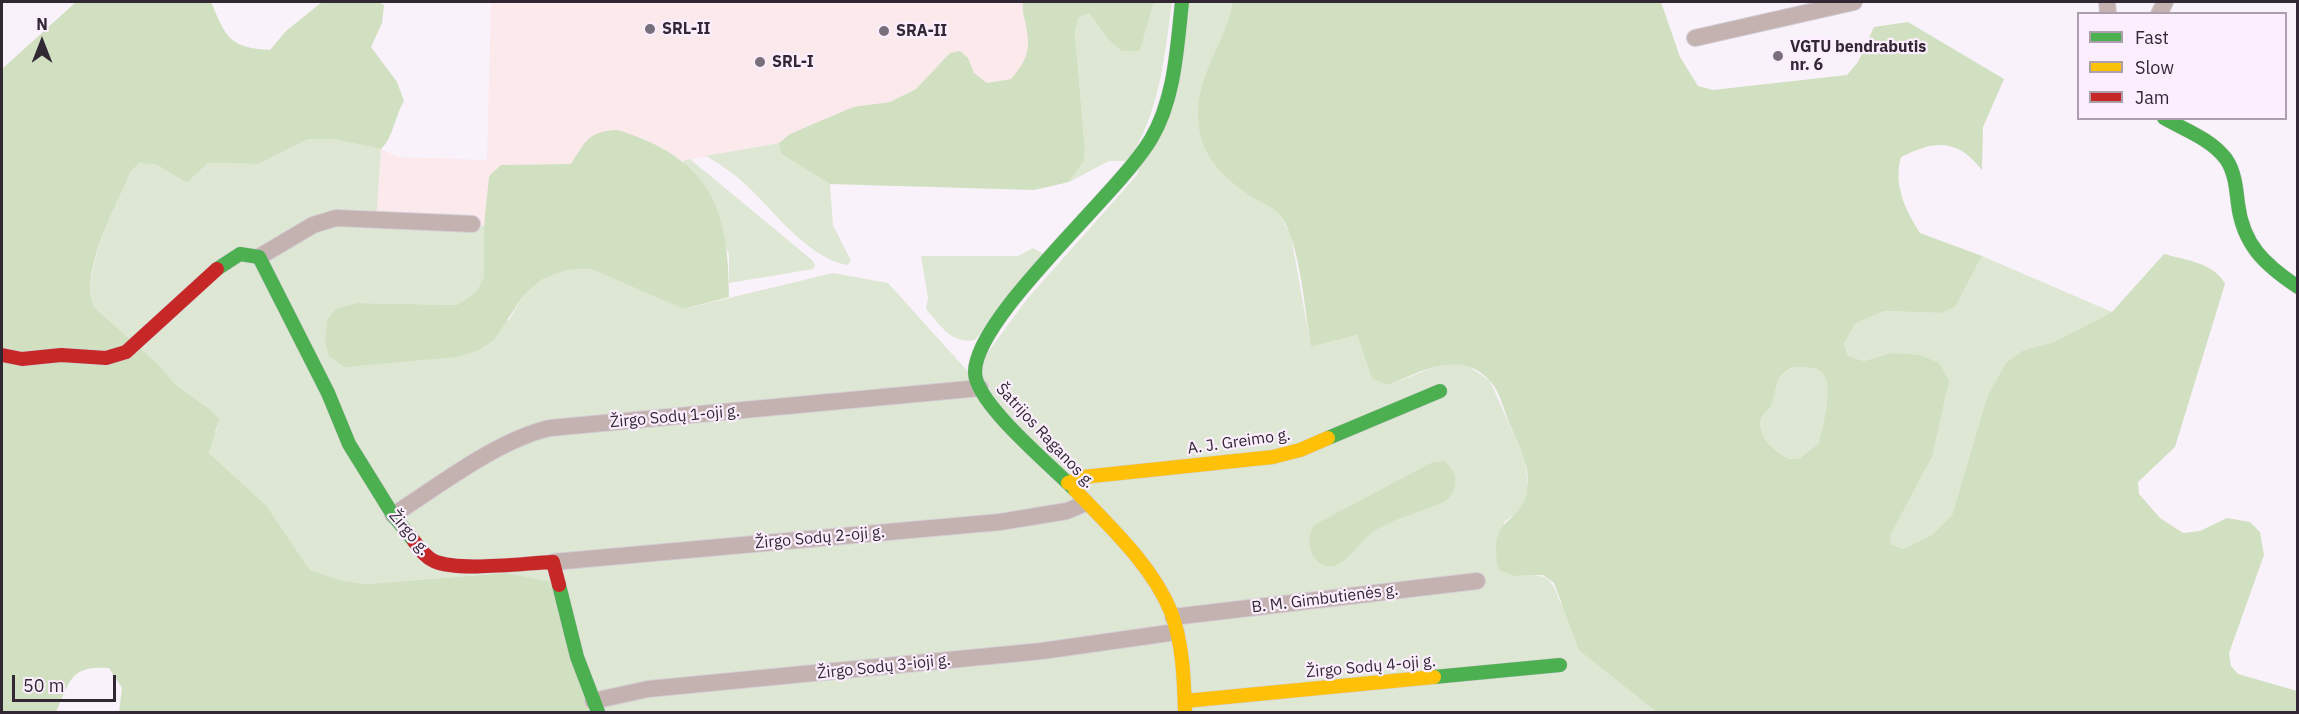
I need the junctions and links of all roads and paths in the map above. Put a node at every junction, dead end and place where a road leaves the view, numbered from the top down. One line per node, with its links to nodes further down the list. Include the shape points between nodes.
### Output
1 (1182, 2): 9 (street, Šatrijos Raganos g., via 1171,73 1153,137 1135,167 1015,298 977,357 975,377)
2 (1854, 2): 3 (street)
3 (1695, 38)
4 (2167, 120): 7 (street, via 2226,159 2235,183 2240,223 2254,254)
5 (472, 224): 6 (street, via 336,218 313,225)
6 (259, 257): 8 (street, via 240,254 211,273 126,351 106,358 61,355 22,359); 13 (street, Žirgo g., via 328,393 349,444)
7 (2298, 287)
8 (2, 355)
9 (980, 388): 11 (street, Šatrijos Raganos g., via 992,407); 13 (street, Žirgo Sodų 1-oji g., via 540,431 508,443)
10 (1440, 391): 11 (street, A. J. Greimo g., via 1282,455 1083,477)
11 (1068, 483): 12 (street, Šatrijos Raganos g.)
12 (1086, 503): 14 (street, Žirgo Sodų 2-oji g., via 1067,512 1000,522); 16 (street, Šatrijos Raganos g., via 1146,570)
13 (393, 515): 14 (street, Žirgo g., via 425,555 436,562 487,566)
14 (553, 562): 18 (street, via 577,657)
15 (1477, 581): 16 (street, B. M. Gimbutienės g.)
16 (1175, 624): 18 (street, Žirgo Sodų 3-ioji g., via 1042,651 648,689); 19 (street, Šatrijos Raganos g.)
17 (1560, 665): 19 (street, Žirgo Sodų 4-oji g.)
18 (595, 707)
19 (1185, 707)

